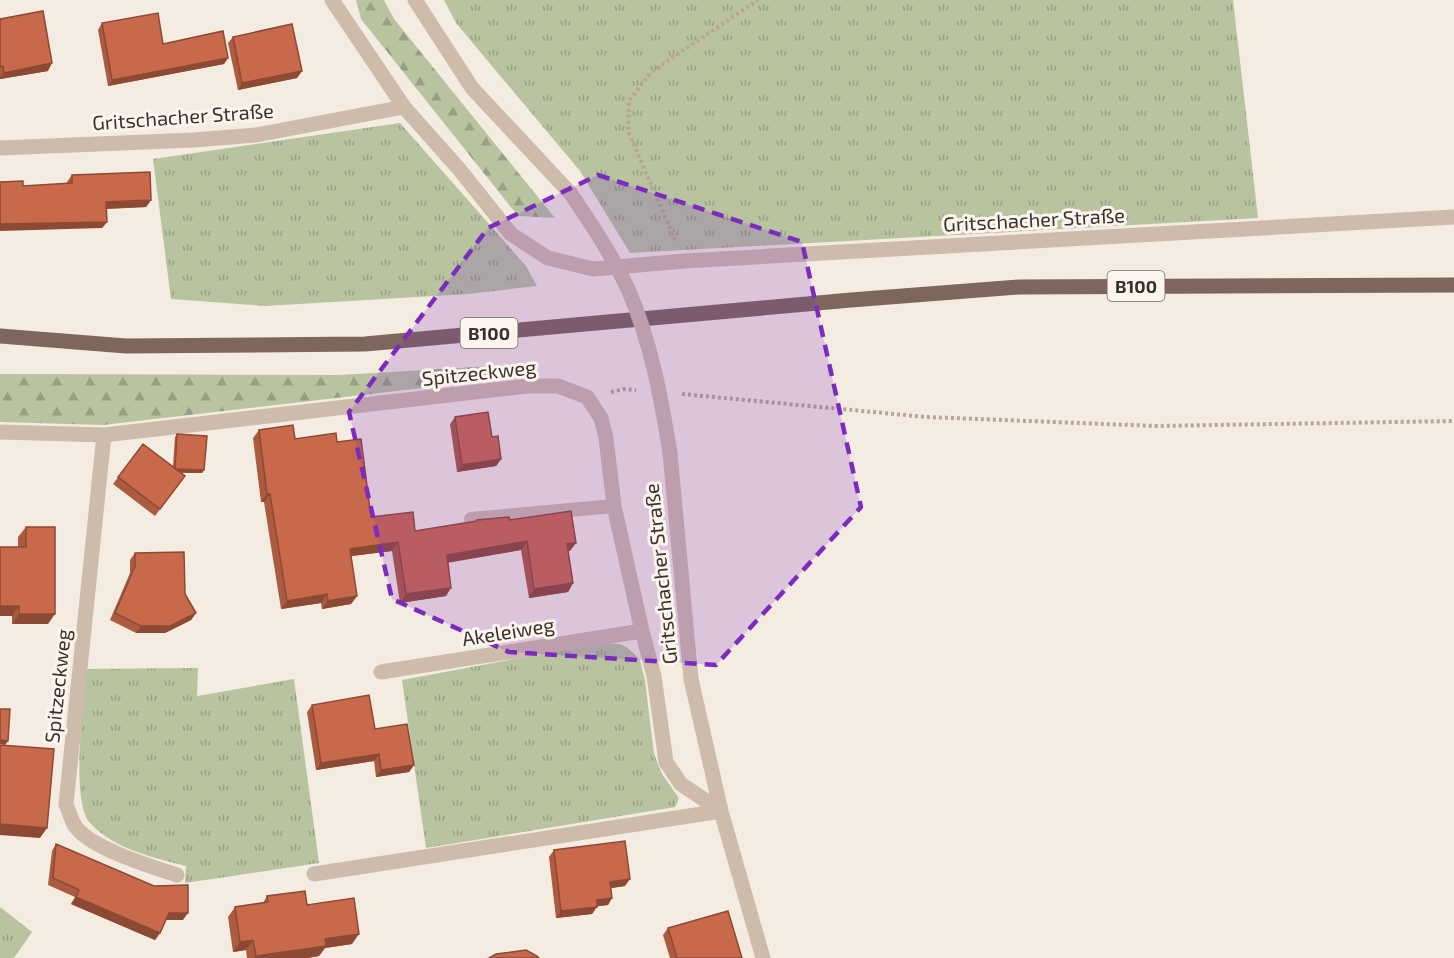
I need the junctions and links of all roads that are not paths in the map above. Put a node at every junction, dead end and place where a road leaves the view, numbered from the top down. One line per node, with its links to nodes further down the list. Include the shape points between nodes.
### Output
1 (332, 0): 3 (street, Gritschacher Straße)
2 (415, 0): 14 (street, Gritschacher Straße, bridge, via 472,88 572,194 628,289 660,388 670,453 691,679)
3 (404, 107): 4 (street, Gritschacher Straße, via 256,135); 5 (street, Gritschacher Straße, via 511,234 548,258 593,269)
4 (0, 148)
5 (1454, 217)
6 (1454, 285): 7 (main road, B100, via 1018,287 365,344 126,346)
7 (0, 336)
8 (0, 432): 9 (street, Spitzeckweg)
9 (104, 435): 10 (street, Spitzeckweg, via 528,386 558,386 587,397 601,418); 16 (street, Spitzeckweg, via 66,804 75,827 97,843)
10 (614, 506): 11 (lane); 12 (street)
11 (471, 519)
12 (642, 631): 13 (street, Akeleiweg); 14 (street, via 654,676 666,762 681,784)
13 (381, 672)
14 (721, 811): 15 (street); 17 (street, Gritschacher Straße)
15 (314, 874)
16 (177, 875)
17 (763, 958)

